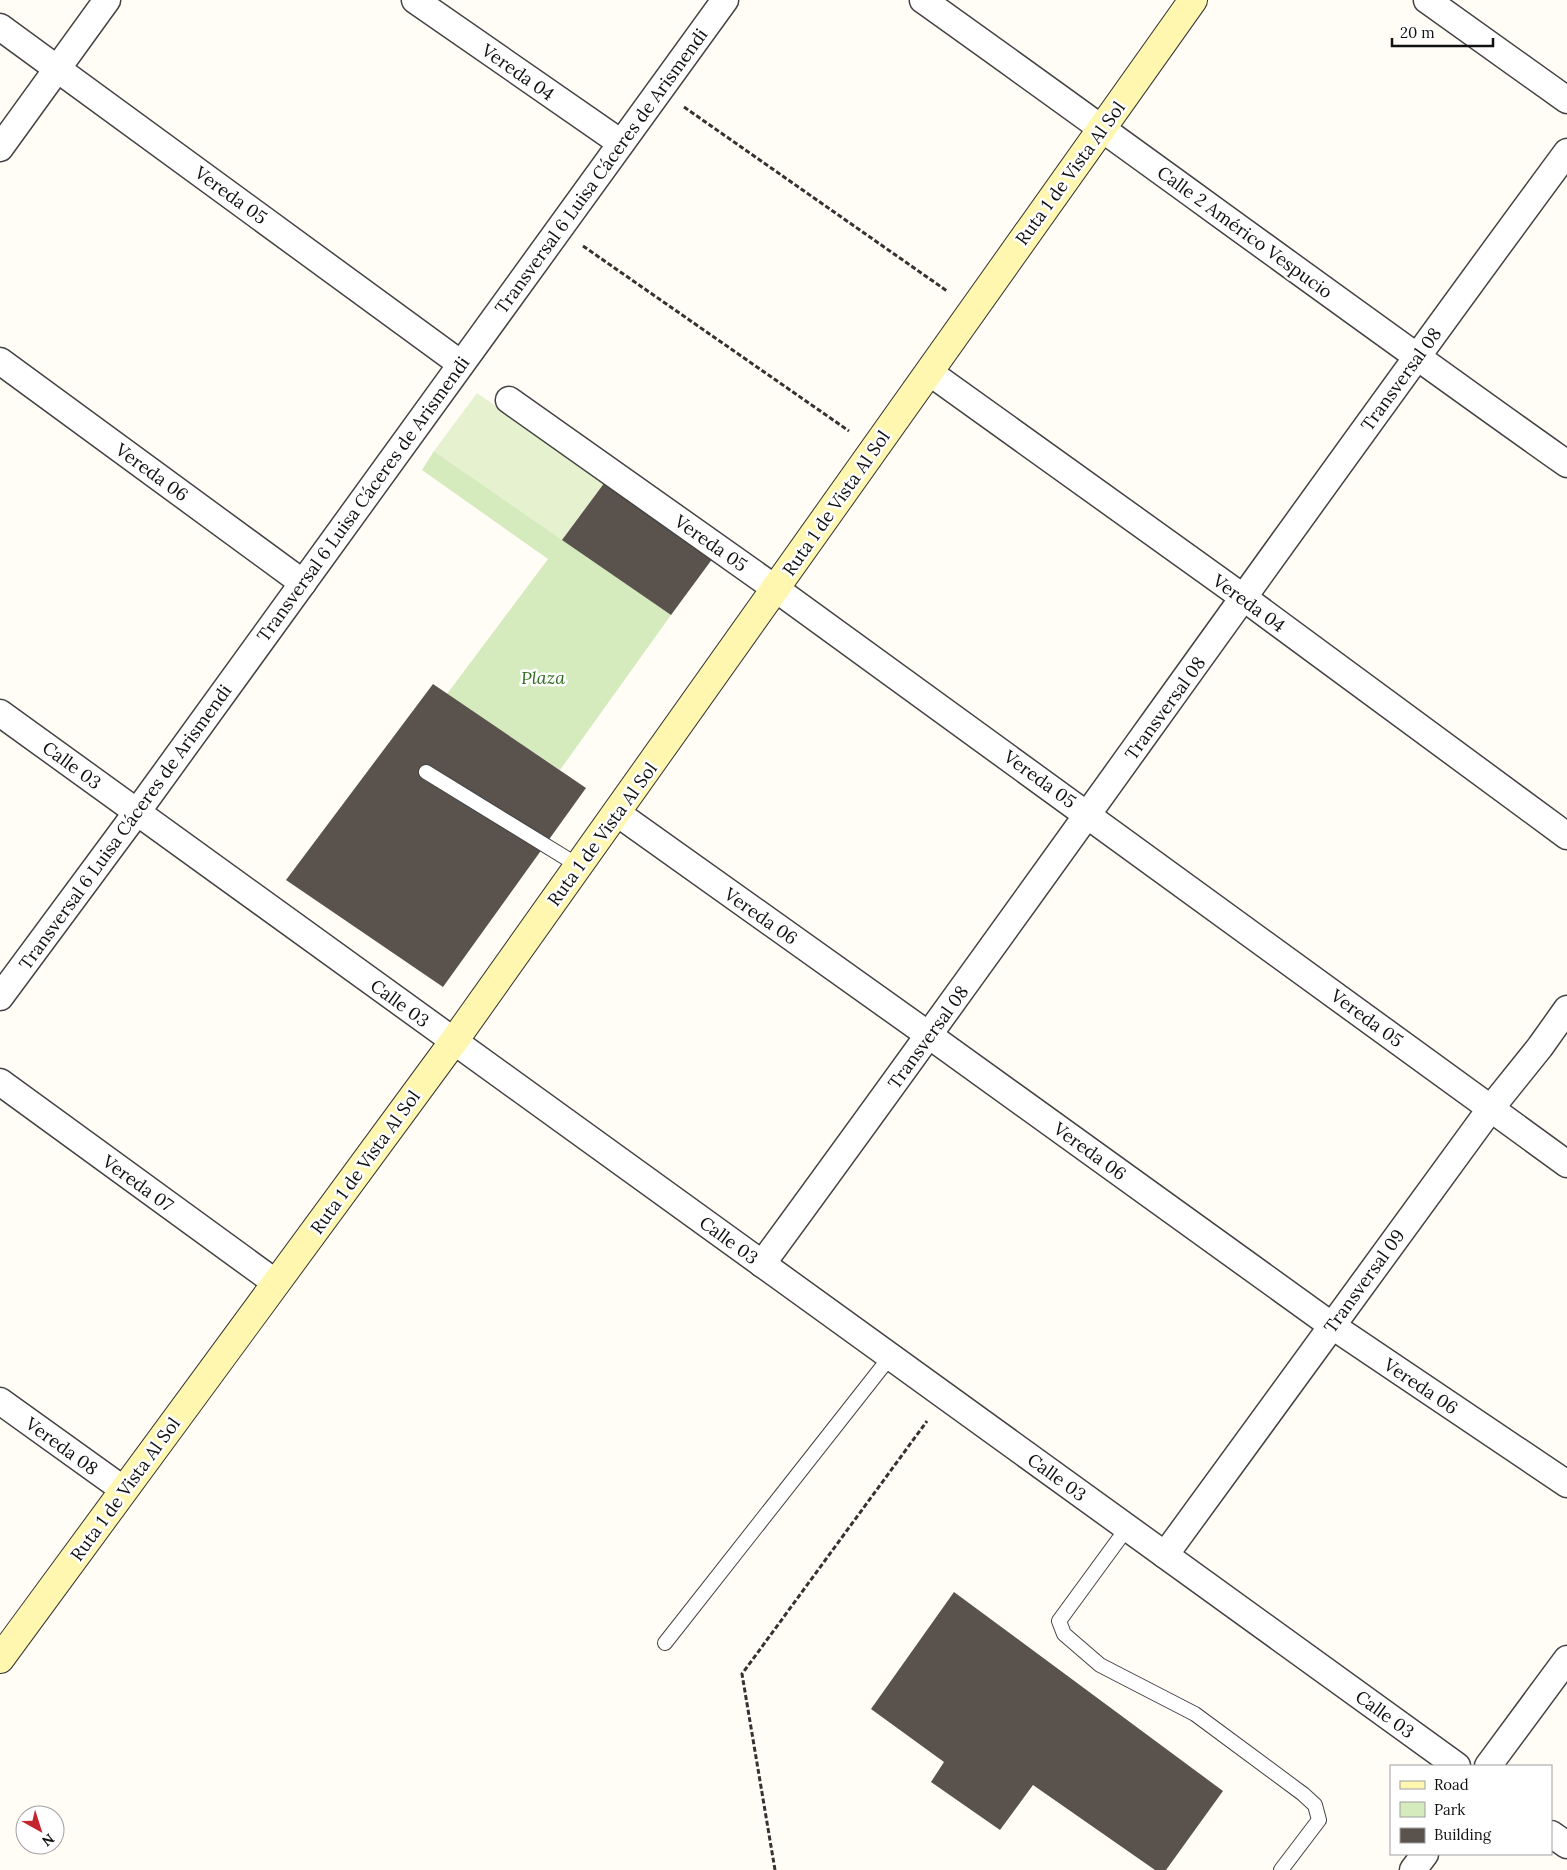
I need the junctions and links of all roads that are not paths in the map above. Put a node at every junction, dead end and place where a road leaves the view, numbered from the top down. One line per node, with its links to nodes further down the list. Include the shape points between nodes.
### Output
1 (107, 0): 8 (street)
2 (415, 0): 11 (street, Vereda 04)
3 (725, 0): 11 (street, Transversal 6 Luisa Cáceres de Arismendi)
4 (923, 0): 10 (street, Calle 2 Américo Vespucio)
5 (1193, 0): 10 (street, Ruta 1 de Vista Al Sol)
6 (1427, 0): 9 (street)
7 (0, 27): 8 (street, Vereda 05)
8 (57, 68): 12 (street); 16 (street, Vereda 05)
9 (1567, 100)
10 (1102, 128): 14 (street, Calle 2 Américo Vespucio); 17 (street, Ruta 1 de Vista Al Sol)
11 (620, 143): 16 (street, Transversal 6 Luisa Cáceres de Arismendi)
12 (0, 148)
13 (1567, 152): 14 (street, Transversal 08)
14 (1416, 357): 19 (street, Calle 2 Américo Vespucio); 22 (street, Transversal 08)
15 (0, 361): 20 (street, Vereda 06)
16 (461, 364): 20 (street, Transversal 6 Luisa Cáceres de Arismendi)
17 (929, 372): 21 (street, Ruta 1 de Vista Al Sol); 22 (street, Vereda 04)
18 (509, 400): 21 (street, Vereda 05)
19 (1567, 464)
20 (303, 583): 25 (street, Transversal 6 Luisa Cáceres de Arismendi)
21 (776, 589): 26 (street, Ruta 1 de Vista Al Sol); 27 (street, Vereda 05)
22 (1244, 598): 27 (street, Transversal 08); 28 (street, Vereda 04)
23 (0, 713): 25 (street, Calle 03)
24 (426, 772): 29 (lane)
25 (137, 812): 30 (street, Transversal 6 Luisa Cáceres de Arismendi); 33 (street, Calle 03)
26 (617, 813): 29 (street, Ruta 1 de Vista Al Sol); 32 (street, Vereda 06)
27 (1089, 814): 32 (street, Transversal 08); 35 (street, Vereda 05)
28 (1567, 836)
29 (579, 866): 33 (street, Ruta 1 de Vista Al Sol)
30 (0, 997)
31 (1567, 1009): 35 (street, Transversal 09)
32 (930, 1036): 37 (street, Transversal 08); 39 (street, Vereda 06)
33 (454, 1041): 37 (street, Calle 03); 38 (street, Ruta 1 de Vista Al Sol)
34 (0, 1082): 38 (street, Vereda 07)
35 (1491, 1108): 36 (street, Vereda 05); 39 (street, Transversal 09)
36 (1567, 1164)
37 (762, 1264): 40 (street, Calle 03)
38 (276, 1283): 43 (street, Ruta 1 de Vista Al Sol)
39 (1331, 1325): 42 (street, Vereda 06); 45 (street, Transversal 09)
40 (890, 1357): 44 (street, Calle 03); 46 (lane)
41 (0, 1401): 43 (street, Vereda 08)
42 (1567, 1484)
43 (124, 1490): 48 (street, Ruta 1 de Vista Al Sol)
44 (1127, 1528): 45 (street, Calle 03); 54 (lane, via 1059,1621 1064,1634 1100,1665 1195,1714 1315,1806 1318,1820)
45 (1165, 1555): 49 (street, Calle 03)
46 (665, 1643)
47 (1567, 1659): 50 (street)
48 (0, 1660)
49 (1457, 1765)
50 (1489, 1765)
51 (1552, 1835): 52 (street)
52 (1567, 1845)
53 (1424, 1855): 55 (street)
54 (1281, 1870)
55 (1414, 1870)

